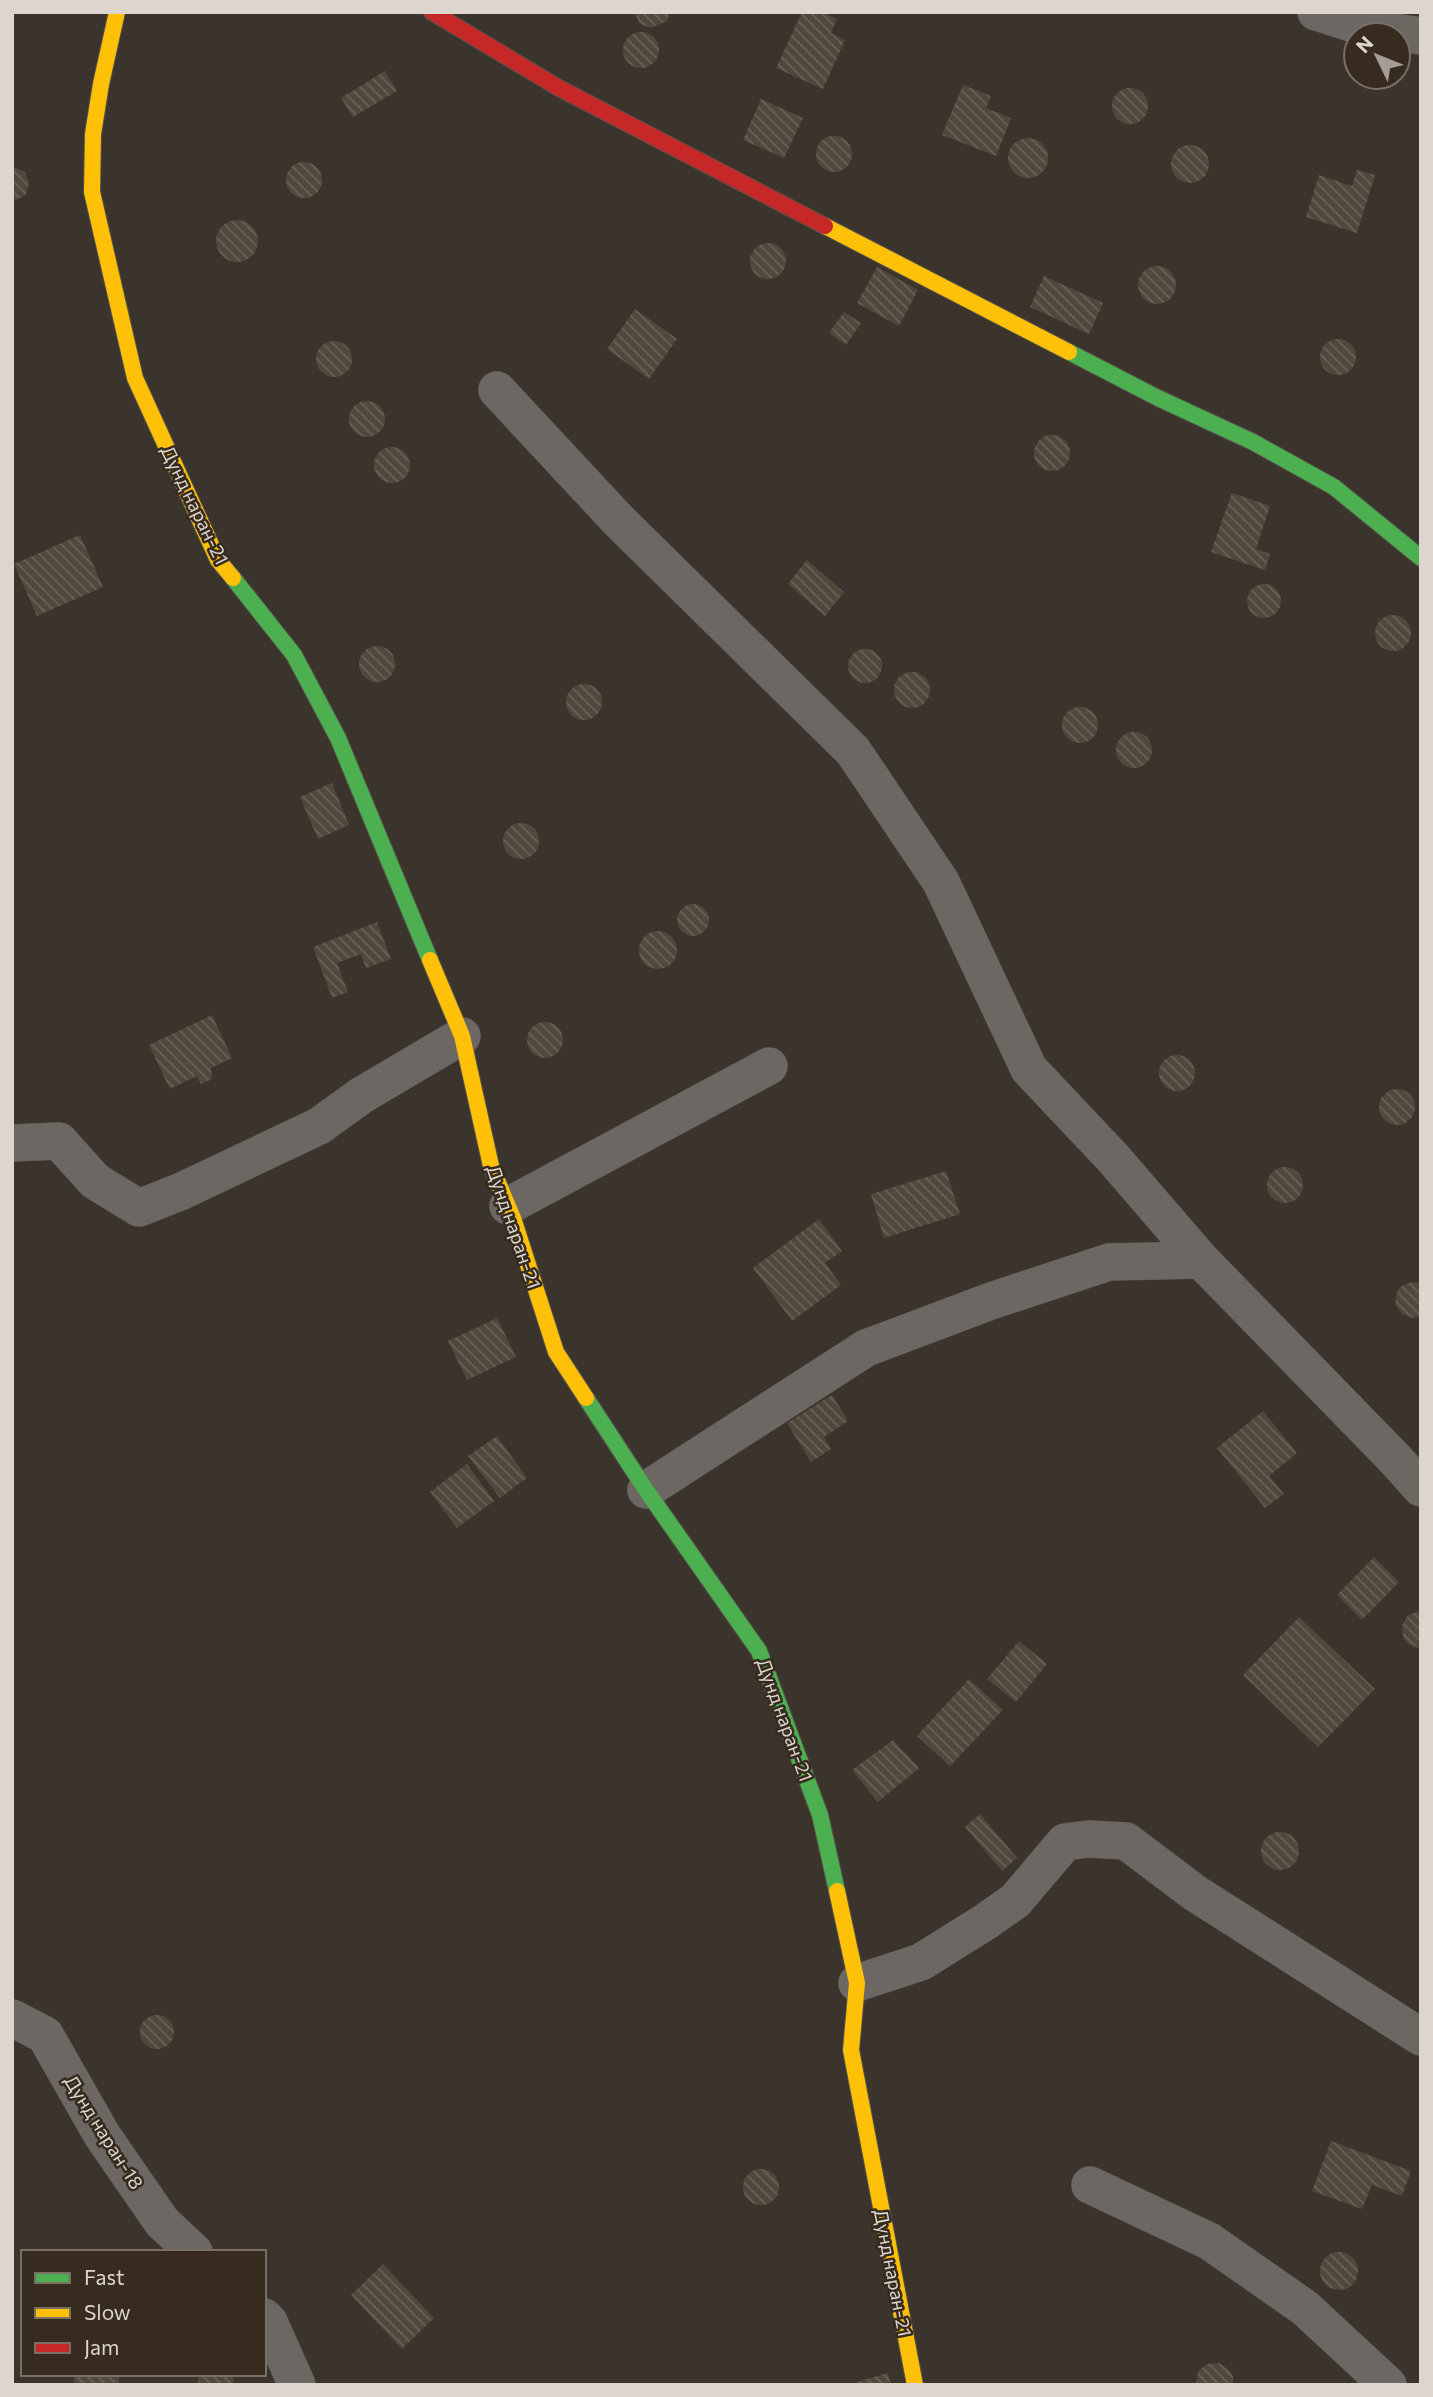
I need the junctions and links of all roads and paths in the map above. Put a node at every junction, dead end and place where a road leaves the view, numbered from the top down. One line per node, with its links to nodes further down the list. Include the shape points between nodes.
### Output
1 (117, 12): 7 (street, Дунд наран-21, via 93,134 92,192 135,378 218,560 293,655 338,738)
2 (432, 12): 6 (street, via 559,88 1334,486)
3 (1316, 12): 4 (street, via 1363,27)
4 (1421, 36)
5 (497, 390): 11 (street, via 619,521 853,751 941,882 1029,1069)
6 (1421, 558)
7 (462, 1036): 9 (street, via 319,1126 139,1208 95,1181 60,1141); 10 (street, Дунд наран-21, via 492,1166)
8 (769, 1066): 10 (street)
9 (12, 1143)
10 (508, 1206): 13 (street, Дунд наран-21, via 556,1352)
11 (1201, 1260): 12 (street); 13 (street, via 1109,1262 866,1348)
12 (1421, 1488)
13 (646, 1490): 14 (street, Дунд наран-21, via 759,1651 820,1815)
14 (857, 1983): 16 (street, via 921,1962 985,1922 1015,1901 1065,1842 1126,1841 1195,1893); 21 (street, Дунд наран-21, via 851,2050)
15 (12, 2018): 18 (street, Дунд наран-18, via 45,2035 117,2157 162,2222)
16 (1421, 2037)
17 (1090, 2185): 22 (street, via 1209,2241 1305,2308)
18 (192, 2250)
19 (266, 2319): 20 (street)
20 (297, 2385)
21 (915, 2385)
22 (1388, 2385)

